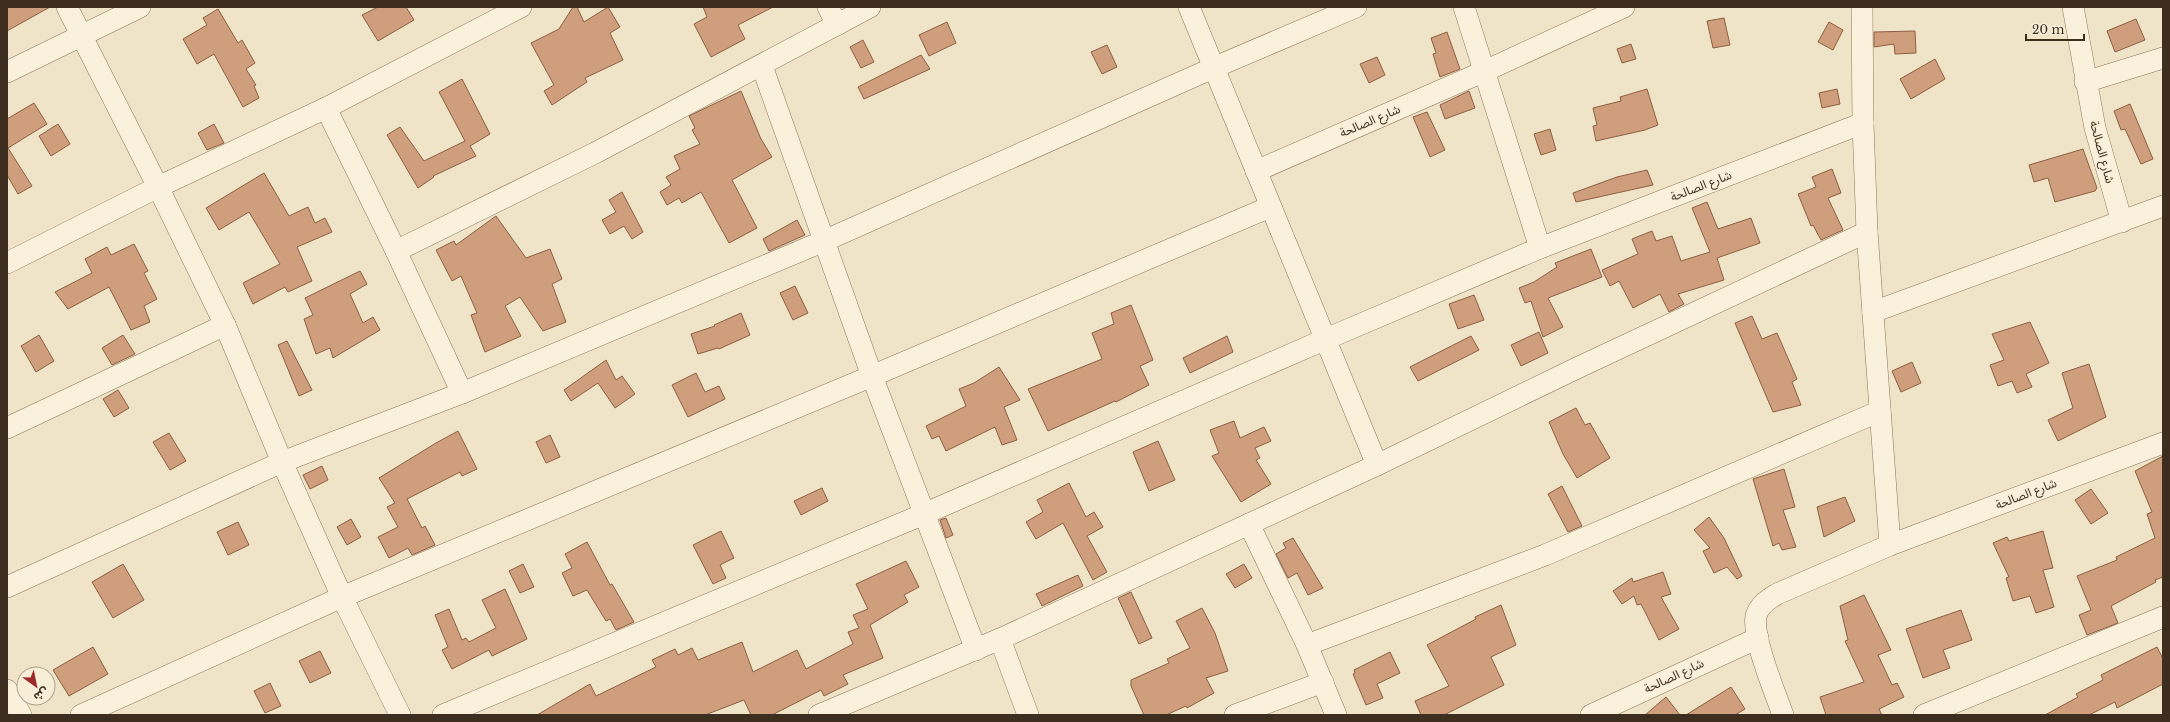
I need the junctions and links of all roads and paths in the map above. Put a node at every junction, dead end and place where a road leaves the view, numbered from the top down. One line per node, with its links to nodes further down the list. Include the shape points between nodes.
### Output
1 (67, 7): 12 (street)
2 (140, 7): 12 (street)
3 (522, 7): 19 (street)
4 (870, 7): 11 (street)
5 (1189, 7): 15 (street)
6 (1356, 7): 15 (street)
7 (1464, 7): 16 (street)
8 (1624, 7): 16 (street, شارع الصالحة)
9 (1862, 7): 20 (street)
10 (2073, 7): 18 (street, شارع الصالحة)
11 (832, 16): 14 (street)
12 (82, 35): 17 (street); 22 (street)
13 (2163, 58): 18 (street)
14 (762, 66): 27 (street); 29 (street, via 545,179)
15 (1213, 68): 21 (street); 27 (street)
16 (1485, 71): 21 (street, شارع الصالحة); 28 (street)
17 (7, 72)
18 (2086, 82): 25 (street, شارع الصالحة, via 2103,161)
19 (326, 108): 22 (street); 29 (street)
20 (1863, 123): 26 (street); 28 (street, شارع الصالحة)
21 (1256, 171): 24 (street)
22 (158, 187): 30 (street); 32 (street)
23 (2163, 206): 25 (street)
24 (1270, 207): 33 (street); 34 (street)
25 (2122, 222): 31 (street)
26 (1867, 232): 31 (street); 40 (street)
27 (824, 241): 34 (street); 35 (street)
28 (1540, 248): 33 (street, شارع الصالحة)
29 (396, 251): 35 (street)
30 (7, 263)
31 (1873, 312): 36 (street)
32 (225, 325): 37 (street); 39 (street)
33 (1326, 339): 40 (street); 41 (street, شارع الصالحة)
34 (872, 376): 41 (street); 45 (street)
35 (462, 393): 39 (street)
36 (1880, 411): 43 (street); 49 (street, via 1545,555)
37 (7, 428)
38 (2163, 443): 43 (street, شارع الصالحة)
39 (282, 462): 44 (street); 45 (street)
40 (1377, 465): 42 (street)
41 (924, 514): 50 (street); 56 (street, شارع الصالحة)
42 (1249, 524): 48 (street); 49 (street)
43 (1890, 545): 47 (street, شارع الصالحة, via 1777,594 1763,603 1756,616)
44 (7, 587)
45 (342, 598): 54 (street); 55 (street)
46 (2163, 618): 63 (street)
47 (1758, 638): 61 (street, شارع الصالحة); 62 (street, شارع الصالحة)
48 (1000, 639): 50 (street); 58 (street)
49 (1307, 645): 51 (street)
50 (976, 650): 57 (street)
51 (1323, 682): 59 (street); 60 (street)
52 (7, 690): 53 (street)
53 (21, 715)
54 (81, 715)
55 (400, 715)
56 (443, 715)
57 (819, 715)
58 (1028, 715)
59 (1235, 715)
60 (1336, 715)
61 (1591, 715)
62 (1783, 715)
63 (1924, 715)

